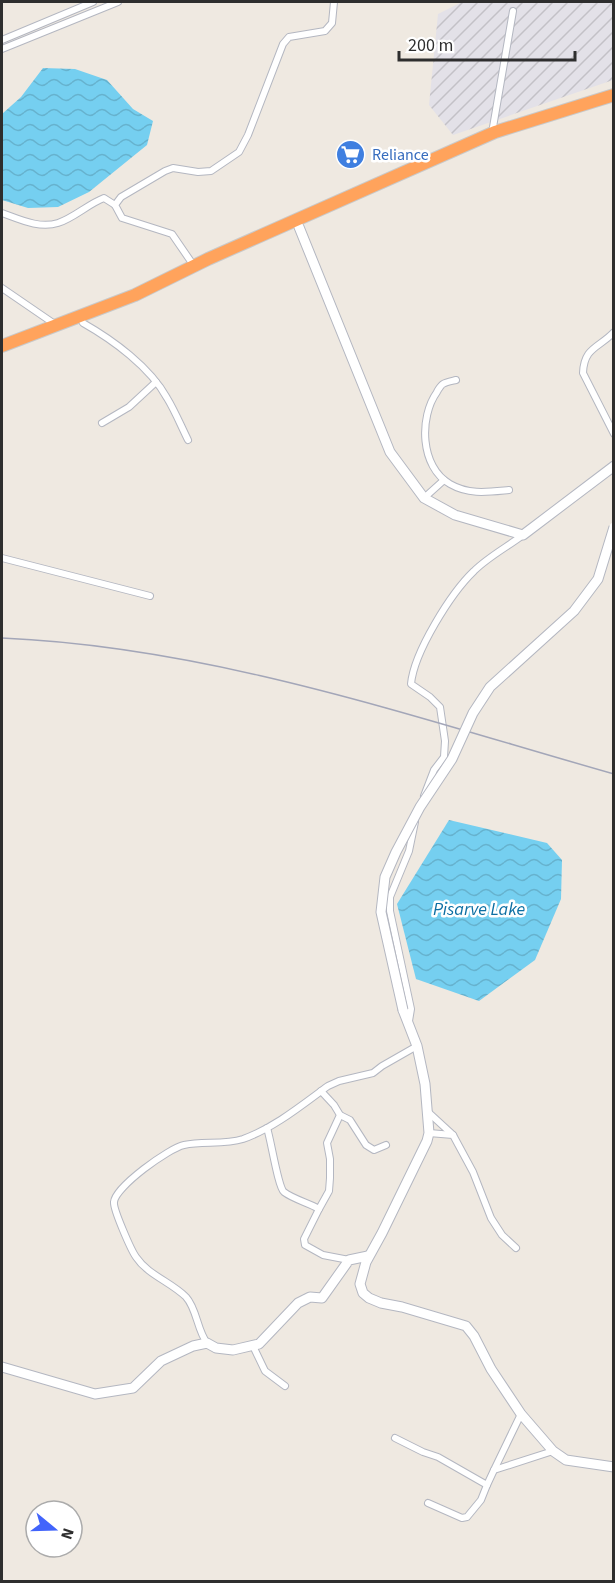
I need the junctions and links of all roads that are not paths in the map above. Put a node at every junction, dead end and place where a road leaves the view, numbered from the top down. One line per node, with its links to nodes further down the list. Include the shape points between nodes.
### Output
1 (93, 2): 5 (street)
2 (118, 2): 6 (street)
3 (334, 2): 10 (street, via 332,23 325,32 289,38 283,44 239,152 211,171 165,171 121,197)
4 (513, 11): 9 (street)
5 (2, 40)
6 (2, 49)
7 (614, 95): 9 (highway)
8 (614, 103): 12 (highway, via 498,139)
9 (492, 134): 13 (highway)
10 (115, 205): 11 (street, via 104,198 47,225); 13 (street, via 122,218 172,234)
11 (2, 213)
12 (299, 227): 15 (highway, via 137,301); 29 (street, via 390,452)
13 (194, 266): 15 (highway)
14 (2, 288): 16 (street)
15 (82, 320): 16 (highway); 18 (highway); 22 (street, via 137,361)
16 (57, 325): 18 (highway)
17 (614, 332): 24 (street, via 589,351 583,373)
18 (24, 341): 19 (highway); 20 (highway)
19 (2, 346)
20 (2, 353)
21 (456, 380): 27 (street, via 442,384 430,402 425,424 427,453 436,474)
22 (156, 381): 23 (street, via 129,407); 25 (street)
23 (102, 423)
24 (614, 434)
25 (188, 440)
26 (614, 466): 31 (street)
27 (444, 480): 28 (street, via 475,494); 29 (street)
28 (509, 490)
29 (423, 498): 31 (street, via 455,515)
30 (614, 527): 34 (street, bridge, via 598,579 574,611 490,687 392,861 381,912)
31 (523, 535): 34 (street, via 459,586 432,630 412,674 411,684 440,707 445,741 444,757 434,770 390,897 411,1010)
32 (2, 558): 33 (street)
33 (150, 596)
34 (408, 1024): 35 (street)
35 (417, 1046): 36 (street, via 373,1073 339,1081); 37 (street)
36 (321, 1091): 38 (street); 39 (street)
37 (428, 1112): 40 (street); 41 (street)
38 (340, 1115): 42 (street, via 350,1120 369,1148); 43 (street, via 327,1143 329,1191)
39 (267, 1128): 43 (street, via 283,1192); 47 (street, via 228,1142 181,1145 125,1184 114,1200 136,1258 188,1299)
40 (429, 1133): 41 (street); 45 (street)
41 (453, 1135): 44 (street, via 491,1218)
42 (386, 1145)
43 (319, 1209): 46 (street, via 304,1239 305,1245 323,1255)
44 (516, 1248)
45 (368, 1256): 46 (street); 51 (street, via 360,1284 363,1293 381,1303 466,1326)
46 (349, 1260): 48 (street, via 322,1298 303,1299 259,1344)
47 (207, 1343): 48 (street, via 233,1350); 49 (street, via 161,1361 133,1388 95,1394)
48 (252, 1346): 50 (street, via 265,1371)
49 (2, 1367)
50 (285, 1386)
51 (521, 1414): 53 (street); 55 (street)
52 (395, 1438): 56 (street)
53 (553, 1451): 54 (street, via 567,1460); 55 (street)
54 (614, 1467)
55 (494, 1470): 56 (street)
56 (487, 1485): 57 (street, via 468,1517)
57 (428, 1503)

